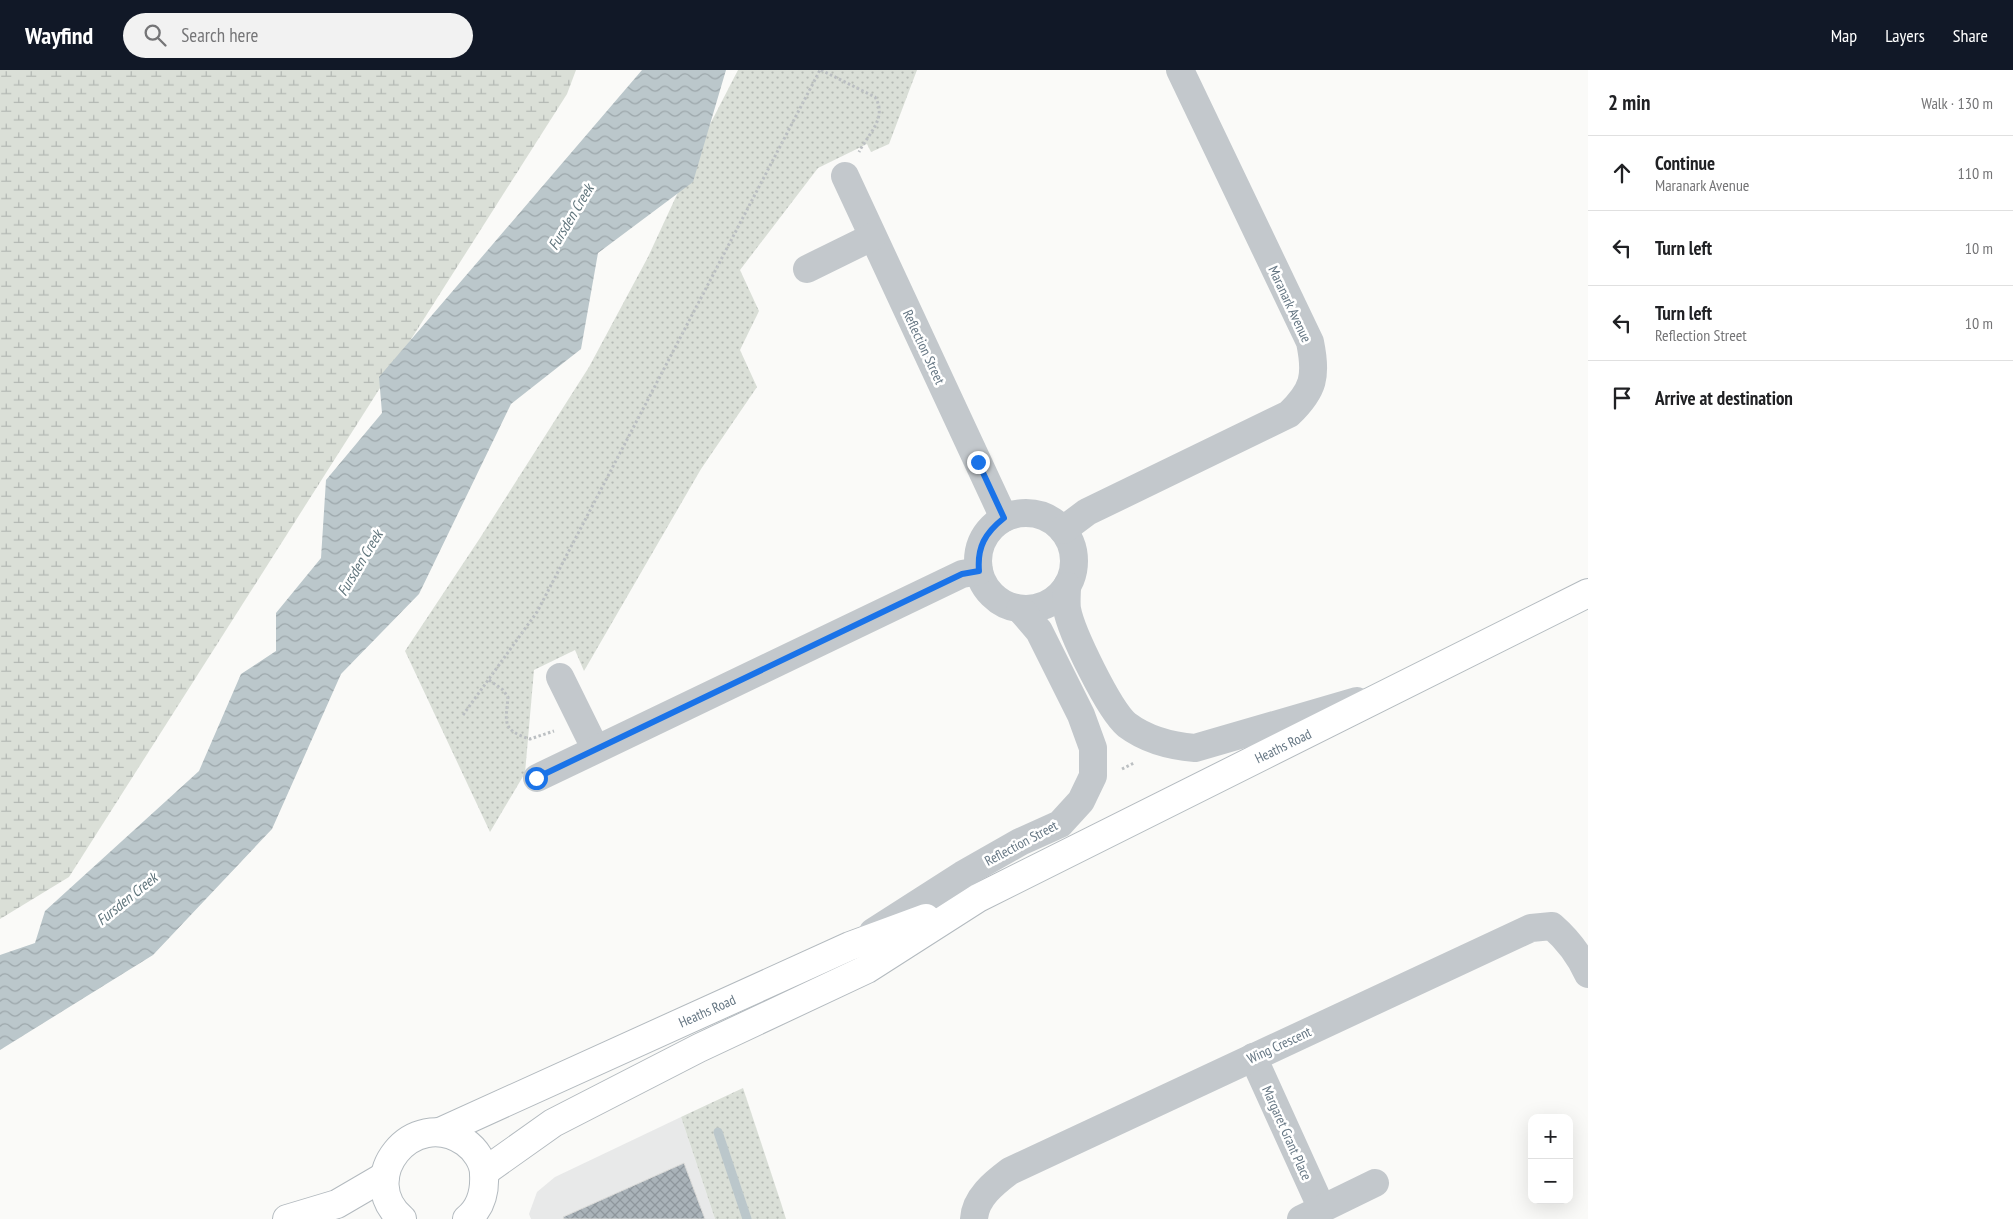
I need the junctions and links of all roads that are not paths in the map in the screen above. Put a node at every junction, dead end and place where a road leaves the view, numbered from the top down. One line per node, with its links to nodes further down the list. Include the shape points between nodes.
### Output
1 (1180, 70): 6 (street, Maranark Avenue, via 1310,342 1315,365 1311,386 1289,414 1087,512)
2 (847, 181): 3 (street, Reflection Street)
3 (872, 237): 4 (street); 5 (street, Reflection Street)
4 (807, 268)
5 (1004, 518): 6 (street, via 1020,513 1035,514); 7 (street, via 982,540)
6 (1063, 530): 8 (street, via 1074,557)
7 (979, 571): 10 (street, via 984,585 994,596); 13 (street, via 962,574)
8 (1067, 586): 10 (street, via 1047,604); 12 (street, via 1067,609 1073,630 1108,699 1126,724 1153,740 1195,748)
9 (1588, 593): 12 (main road, Heaths Road)
10 (1020, 609): 16 (street, Reflection Street, via 1039,631 1081,715 1093,748 1093,776 1081,801 1060,824 962,875)
11 (560, 677): 13 (street)
12 (1401, 688): 15 (main road, Heaths Road)
13 (596, 748): 14 (street)
14 (536, 778)
15 (978, 898): 16 (main road, Heaths Road); 20 (main road, Heaths Road, via 867,969 699,1048 553,1124)
16 (850, 946): 19 (main road, Heaths Road)
17 (1588, 974): 18 (street, Wing Crescent, via 1575,950 1552,926 1531,928)
18 (1253, 1057): 24 (street, Margaret Grant Place); 27 (street, Wing Crescent, via 1010,1171 993,1184 975,1207)
19 (440, 1132): 20 (main road, via 456,1136 469,1145 479,1157); 21 (main road, Heaths Road, via 425,1132 404,1143 389,1161)
20 (484, 1172): 23 (main road, via 484,1189)
21 (385, 1176): 25 (main road, via 337,1204); 26 (main road, via 391,1205)
22 (1376, 1183): 24 (street, Margaret Grant Place)
23 (477, 1214)
24 (1311, 1214)
25 (287, 1219)
26 (402, 1219)
27 (974, 1219)

